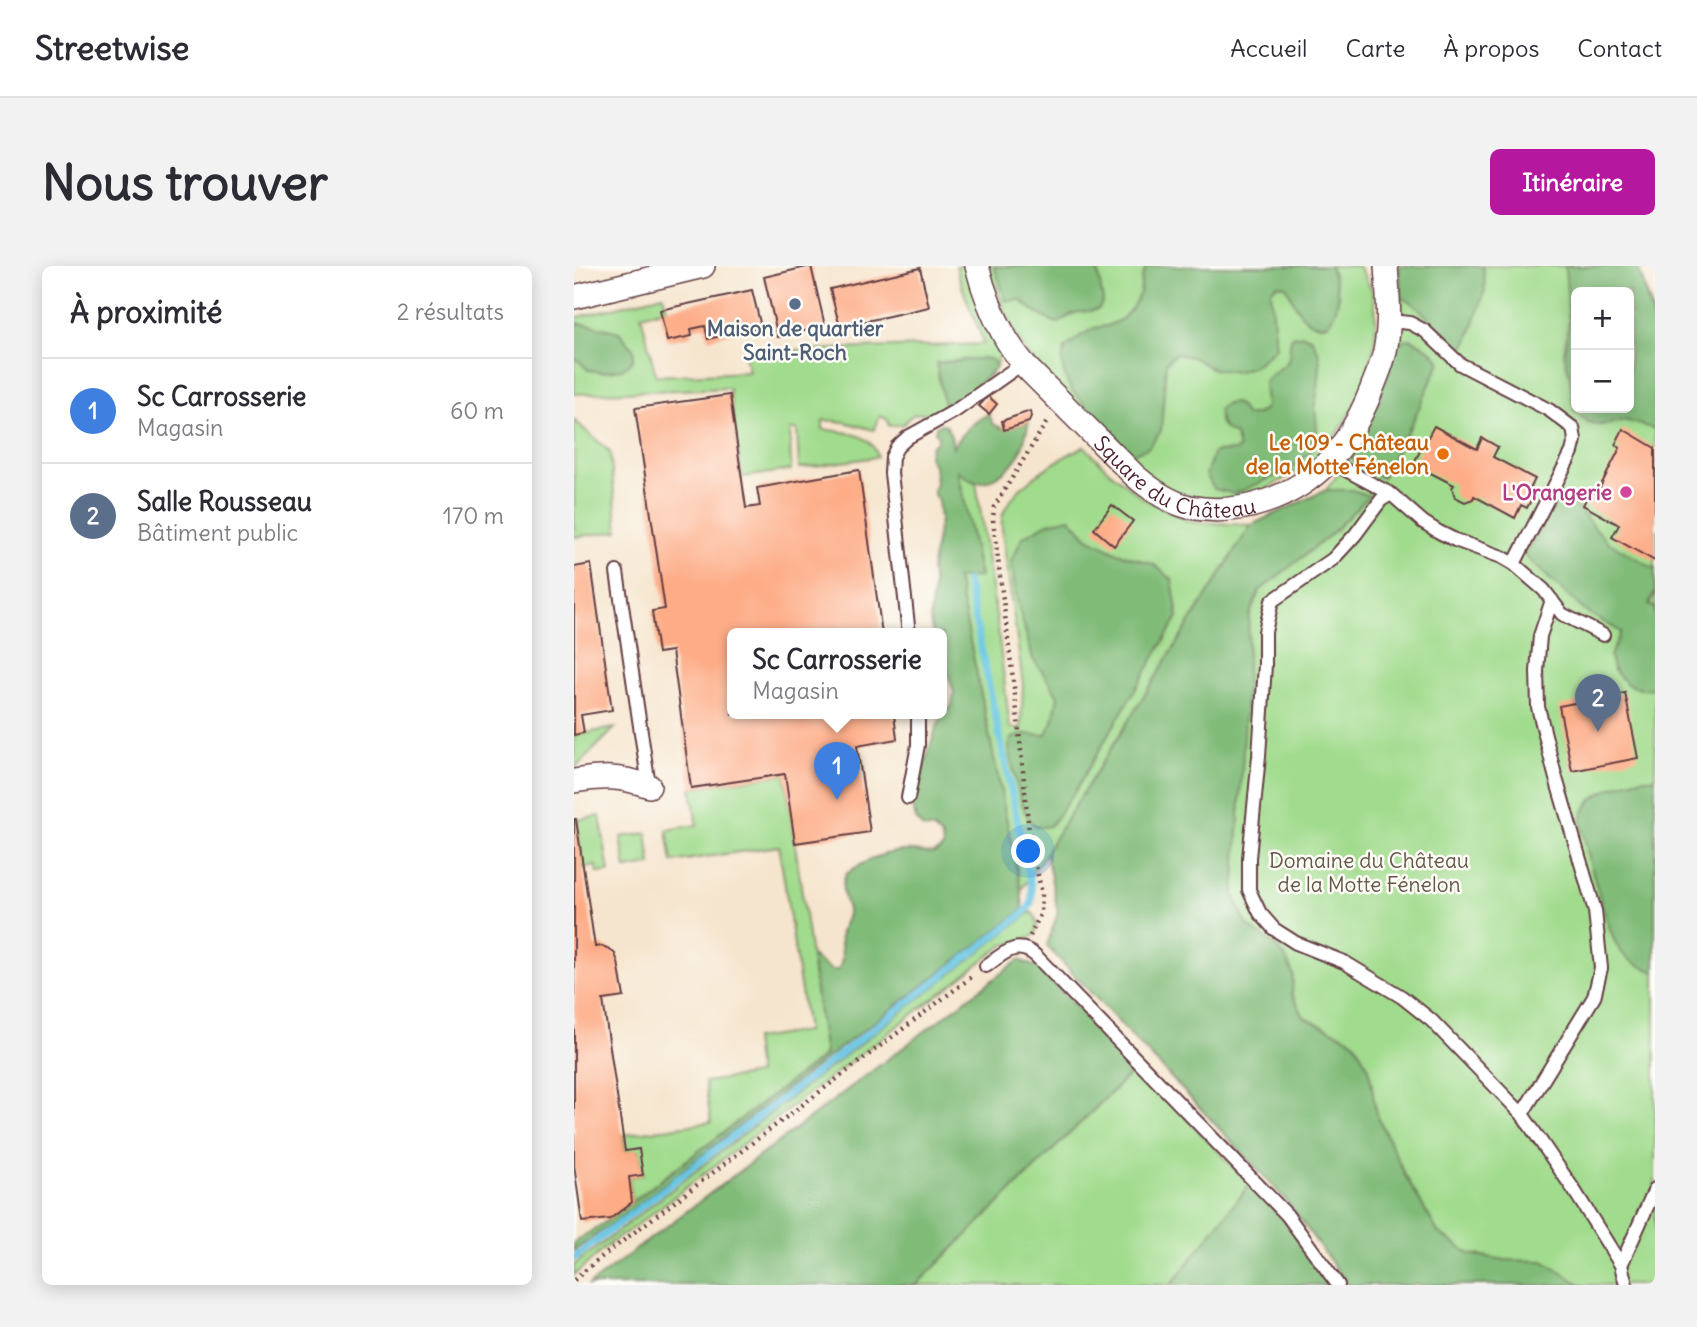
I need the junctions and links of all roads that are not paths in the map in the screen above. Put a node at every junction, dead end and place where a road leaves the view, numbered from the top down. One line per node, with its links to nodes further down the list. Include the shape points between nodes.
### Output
1 (703, 266): 4 (street)
2 (977, 266): 6 (street, Square du Château, via 1004,335)
3 (1382, 272): 5 (street, Square du Château)
4 (574, 298)
5 (1389, 321): 7 (street, Square du Château, via 1385,353 1368,399); 9 (lane, via 1425,331 1460,364 1549,410 1573,428 1572,452)
6 (1023, 363): 7 (street, Square du Château, via 1134,475 1171,501 1188,507 1223,509 1264,503 1293,489); 12 (lane, via 955,411 908,437 892,457)
7 (1329, 461): 8 (lane)
8 (1391, 494): 9 (lane, via 1423,522); 19 (lane, via 1333,559 1272,601 1265,632 1249,890 1274,929 1344,962 1431,1020)
9 (1514, 564): 11 (lane)
10 (617, 572): 16 (lane)
11 (1552, 600): 13 (lane, via 1562,614); 19 (lane, via 1540,636 1538,707 1595,911 1601,968 1594,997)
12 (908, 628)
13 (1603, 635)
14 (918, 719): 17 (lane)
15 (574, 781): 16 (street, via 621,778)
16 (649, 786)
17 (908, 798)
18 (986, 966): 22 (lane, via 1010,950 1029,949 1279,1207)
19 (1522, 1114): 21 (lane)
20 (1655, 1189): 21 (lane)
21 (1620, 1265): 23 (lane)
22 (1338, 1285)
23 (1626, 1285)

